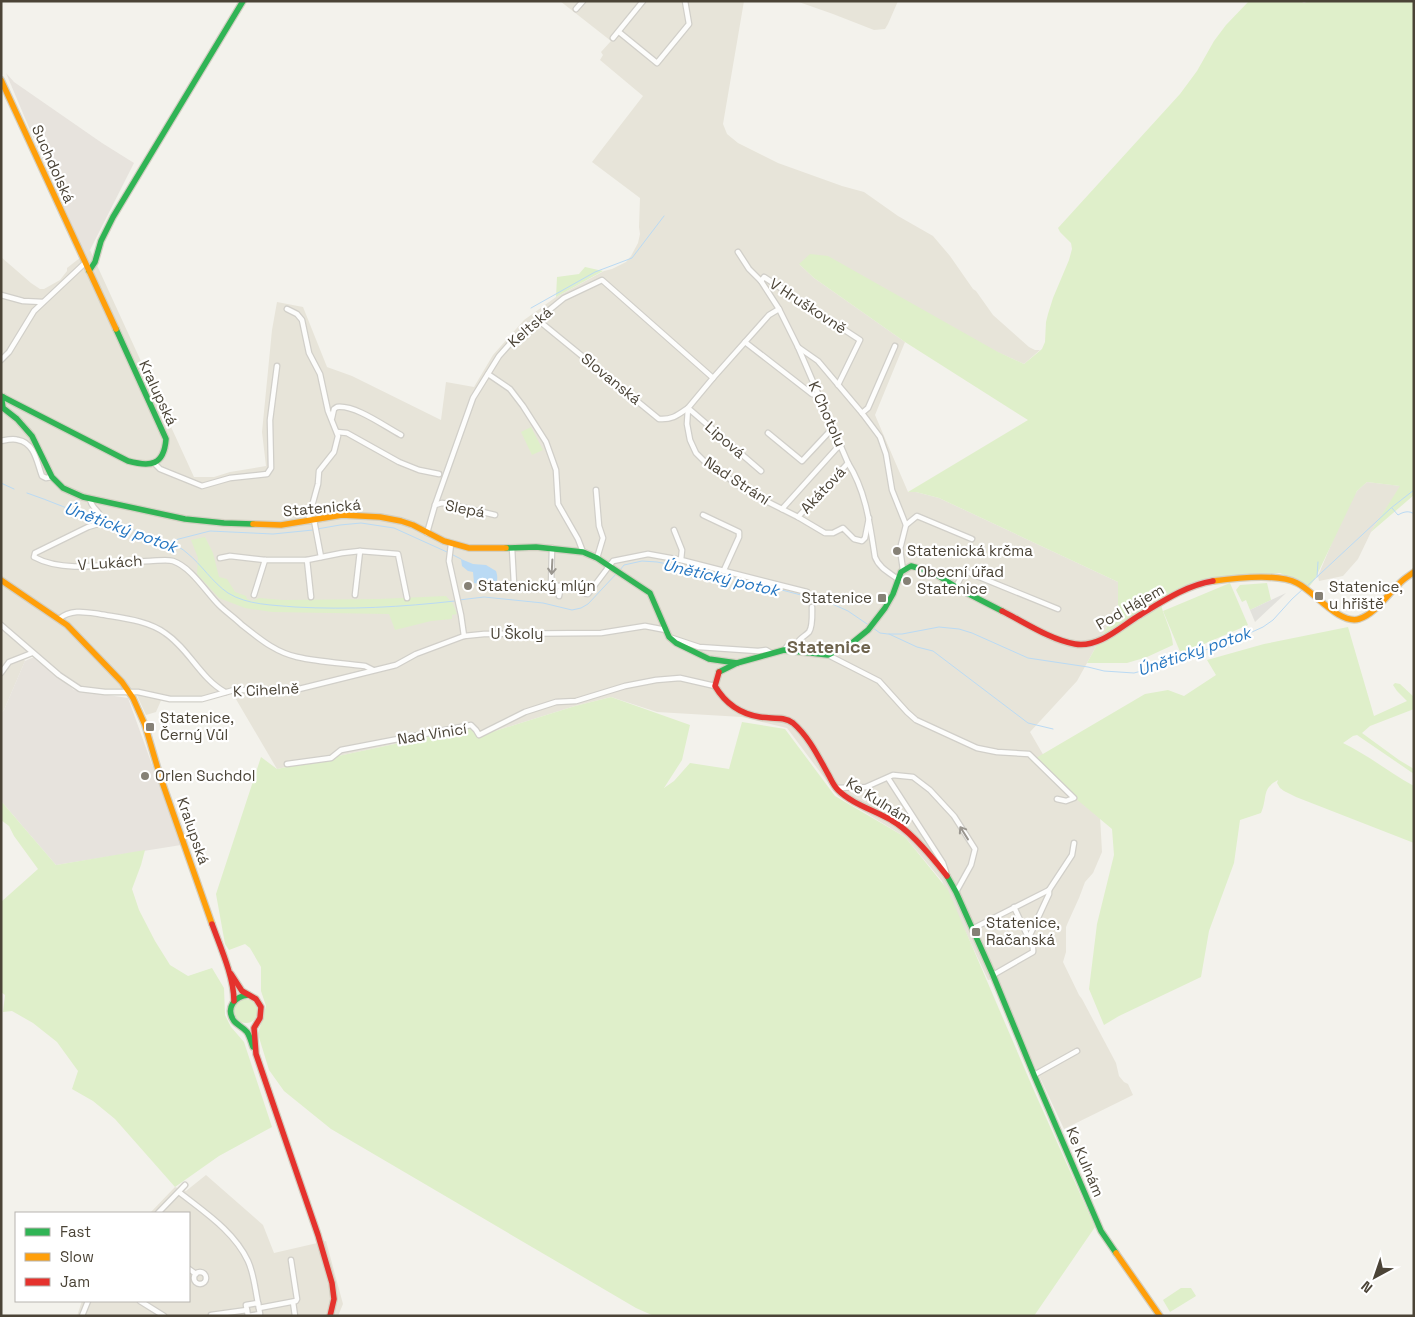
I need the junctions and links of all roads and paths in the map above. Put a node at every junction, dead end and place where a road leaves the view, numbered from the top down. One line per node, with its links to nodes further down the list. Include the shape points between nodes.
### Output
1 (243, 1): 11 (street, via 112,217)
2 (582, 1): 5 (street)
3 (643, 1): 6 (street)
4 (685, 1): 6 (street, via 689,24 657,63)
5 (576, 9)
6 (618, 32): 7 (street)
7 (613, 38)
8 (1, 80): 10 (street, Suchdolská)
9 (738, 252): 12 (street, K Chotolu, via 749,269)
10 (84, 261): 11 (street, Kralupská); 14 (street)
11 (89, 271): 38 (street, Kralupská, via 166,438 166,448)
12 (762, 279): 16 (street, K Chotolu); 25 (street, V Hruškovně, via 860,340)
13 (1, 295): 14 (street)
14 (43, 302): 21 (street)
15 (287, 309): 30 (street, via 302,320)
16 (779, 309): 18 (street, via 769,314); 20 (street, K Chotolu)
17 (538, 320): 23 (street, Keltská, via 516,337); 24 (street, Keltská, via 564,298 602,280); 28 (street, Slovanská, via 659,419 675,418)
18 (745, 342): 24 (street); 27 (street, via 812,394)
19 (895, 346): 29 (street, via 868,408)
20 (798, 347): 25 (street, via 818,361); 27 (street, K Chotolu)
21 (1, 360)
22 (277, 366): 38 (street, via 270,420 271,468 267,474 230,478 202,486)
23 (488, 374): 44 (street, Keltská, via 473,398); 59 (street, via 510,389 546,442 556,470 558,504)
24 (713, 378): 28 (street)
25 (838, 385): 29 (street)
26 (2, 396): 38 (street, via 128,461); 41 (street, Statenická, via 3,408 32,436)
27 (819, 396): 31 (street, K Chotolu)
28 (688, 408): 39 (street, Lipová); 45 (street, Nad Strání, via 687,424 696,453 750,493)
29 (862, 413): 51 (street, via 880,437 892,490)
30 (332, 419): 32 (street); 34 (street, via 336,407 345,407)
31 (834, 428): 33 (street, via 802,461); 36 (street, K Chotolu)
32 (337, 432): 40 (street, via 347,432 399,462); 50 (street, via 334,452 319,472 309,517)
33 (768, 433)
34 (400, 435)
35 (1, 441): 41 (street, via 21,441 35,454 42,476)
36 (841, 445): 37 (street, K Chotolu); 45 (street)
37 (848, 463): 48 (street, Akátová); 49 (street, K Chotolu, via 856,475)
38 (155, 464)
39 (761, 471)
40 (439, 474)
41 (52, 477): 43 (street, Statenická, via 63,488)
42 (596, 490): 62 (street, via 603,538)
43 (90, 499): 50 (street, Statenická, via 224,524 281,524); 97 (street, V Lukách, via 100,513 98,524 48,546 35,553 34,557 66,566 170,560 187,571 225,610 271,647 297,657)
44 (435, 505): 46 (street, Slepá, via 442,502); 53 (street, Keltská)
45 (782, 509): 48 (street, Nad Strání)
46 (495, 515)
47 (702, 515): 67 (street, via 739,532)
48 (798, 516): 49 (street, Nad Strání, via 825,533 843,528 854,539 862,541)
49 (869, 518): 71 (street, K Chotolu, via 874,557 880,566)
50 (312, 520): 53 (street, Statenická, via 342,515 380,517 401,521); 60 (street)
51 (906, 525): 54 (street, via 917,516); 68 (street, via 900,549)
52 (674, 530): 65 (street, via 682,550)
53 (427, 533): 55 (street, Statenická)
54 (972, 539)
55 (451, 544): 56 (street, Statenická, via 487,550); 86 (street, via 448,561)
56 (512, 548): 57 (street, Statenická); 72 (street, via 514,584)
57 (552, 548): 59 (street, Statenická); 72 (street, one-way to 72)
58 (360, 551): 60 (street); 77 (street); 80 (street, via 398,554)
59 (583, 552): 62 (street, Statenická)
60 (321, 557): 64 (street)
61 (220, 558): 63 (street)
62 (597, 558): 66 (street, Statenická)
63 (265, 560): 64 (street); 76 (street)
64 (307, 560): 79 (street)
65 (681, 560): 66 (street, via 648,554 613,561); 67 (street)
66 (611, 567): 73 (street, via 588,594); 85 (street, Statenická, via 650,593)
67 (724, 570): 75 (street)
68 (903, 570): 71 (street); 74 (street, Pod Hájem, via 916,566)
69 (1414, 572): 74 (street, Pod Hájem, via 1358,620 1336,613 1302,585 1289,580 1233,578 1205,582 1086,644 1051,636)
70 (1, 580): 83 (street, Kralupská)
71 (899, 580): 93 (street, via 868,630 852,643)
72 (551, 586): 78 (street, via 560,586)
73 (577, 587)
74 (956, 587): 82 (street, via 963,573 967,572)
75 (807, 592)
76 (254, 595)
77 (354, 595)
78 (559, 596)
79 (311, 597)
80 (406, 598)
81 (812, 607): 88 (street, via 810,629)
82 (1058, 609)
83 (59, 618): 101 (street, Kralupská); 102 (street, via 71,612 119,617 165,632)
84 (1, 625): 90 (street, K Cihelně)
85 (666, 630): 86 (street, U Školy, via 645,626 601,633); 87 (street, Statenická)
86 (464, 636): 97 (street, U Školy, via 416,654 396,666)
87 (669, 637): 91 (street, via 699,647 766,650); 94 (street)
88 (797, 643): 89 (street, via 790,643); 92 (street)
89 (784, 650): 91 (street); 92 (street)
90 (32, 653): 96 (street); 101 (street, K Cihelně, via 80,689)
91 (770, 653): 95 (street)
92 (811, 653): 93 (street)
93 (828, 655): 106 (street, via 879,681 916,720 977,748 1029,754 1074,798 1066,801)
94 (709, 659): 95 (street); 98 (street)
95 (737, 663): 98 (street)
96 (3, 667): 99 (street)
97 (373, 670): 102 (street, K Cihelně, via 295,690)
98 (719, 672): 100 (street)
99 (1, 673)
100 (715, 686): 103 (street, Nad Vinicí, via 680,678 656,680 576,702 556,702 525,712 478,735 471,725 341,750 331,758); 105 (street, Ke Kulnám, via 730,705 745,713 792,722 808,740)
101 (129, 692): 102 (street, K Cihelně, via 170,700 202,699); 114 (street, Kralupská, via 145,726)
102 (225, 692)
103 (287, 764)
104 (888, 778): 105 (street, via 866,787); 108 (street); 110 (street, one-way to 104, via 971,865 975,849 954,816 930,790 913,777 893,775)
105 (836, 788): 108 (street, Ke Kulnám, via 893,821)
106 (1057, 799)
107 (1074, 843): 109 (street, via 1072,855)
108 (948, 876): 110 (street, Ke Kulnám)
109 (1049, 890): 111 (street); 113 (street)
110 (956, 892): 112 (street, Ke Kulnám)
111 (1014, 907): 112 (street); 113 (street)
112 (972, 929): 115 (street, Ke Kulnám)
113 (1030, 940): 115 (street, via 1033,952)
114 (226, 963): 116 (street, via 238,986); 117 (street, Kralupská)
115 (993, 975): 122 (street, Ke Kulnám)
116 (250, 995): 117 (street); 118 (street, via 262,1007)
117 (234, 1001): 119 (street, via 231,1015)
118 (256, 1023): 119 (street); 121 (street)
119 (240, 1025): 121 (street, via 247,1032)
120 (1077, 1052): 122 (street)
121 (256, 1054): 139 (street, via 333,1288)
122 (1034, 1075): 140 (street, Ke Kulnám, via 1101,1231)
123 (184, 1185): 124 (street)
124 (179, 1192): 125 (street); 132 (street, via 222,1227 241,1249 251,1270)
125 (159, 1212)
126 (291, 1260): 131 (street, via 297,1299)
127 (190, 1270): 128 (street)
128 (196, 1274)
129 (88, 1302): 135 (street)
130 (142, 1302): 136 (street)
131 (293, 1302): 132 (street); 138 (street)
132 (258, 1305): 133 (street, via 246,1305); 137 (street, via 260,1314)
133 (246, 1310): 134 (street); 137 (street)
134 (211, 1315)
135 (82, 1316)
136 (164, 1316)
137 (249, 1316)
138 (295, 1316)
139 (330, 1316)
140 (1160, 1316)

